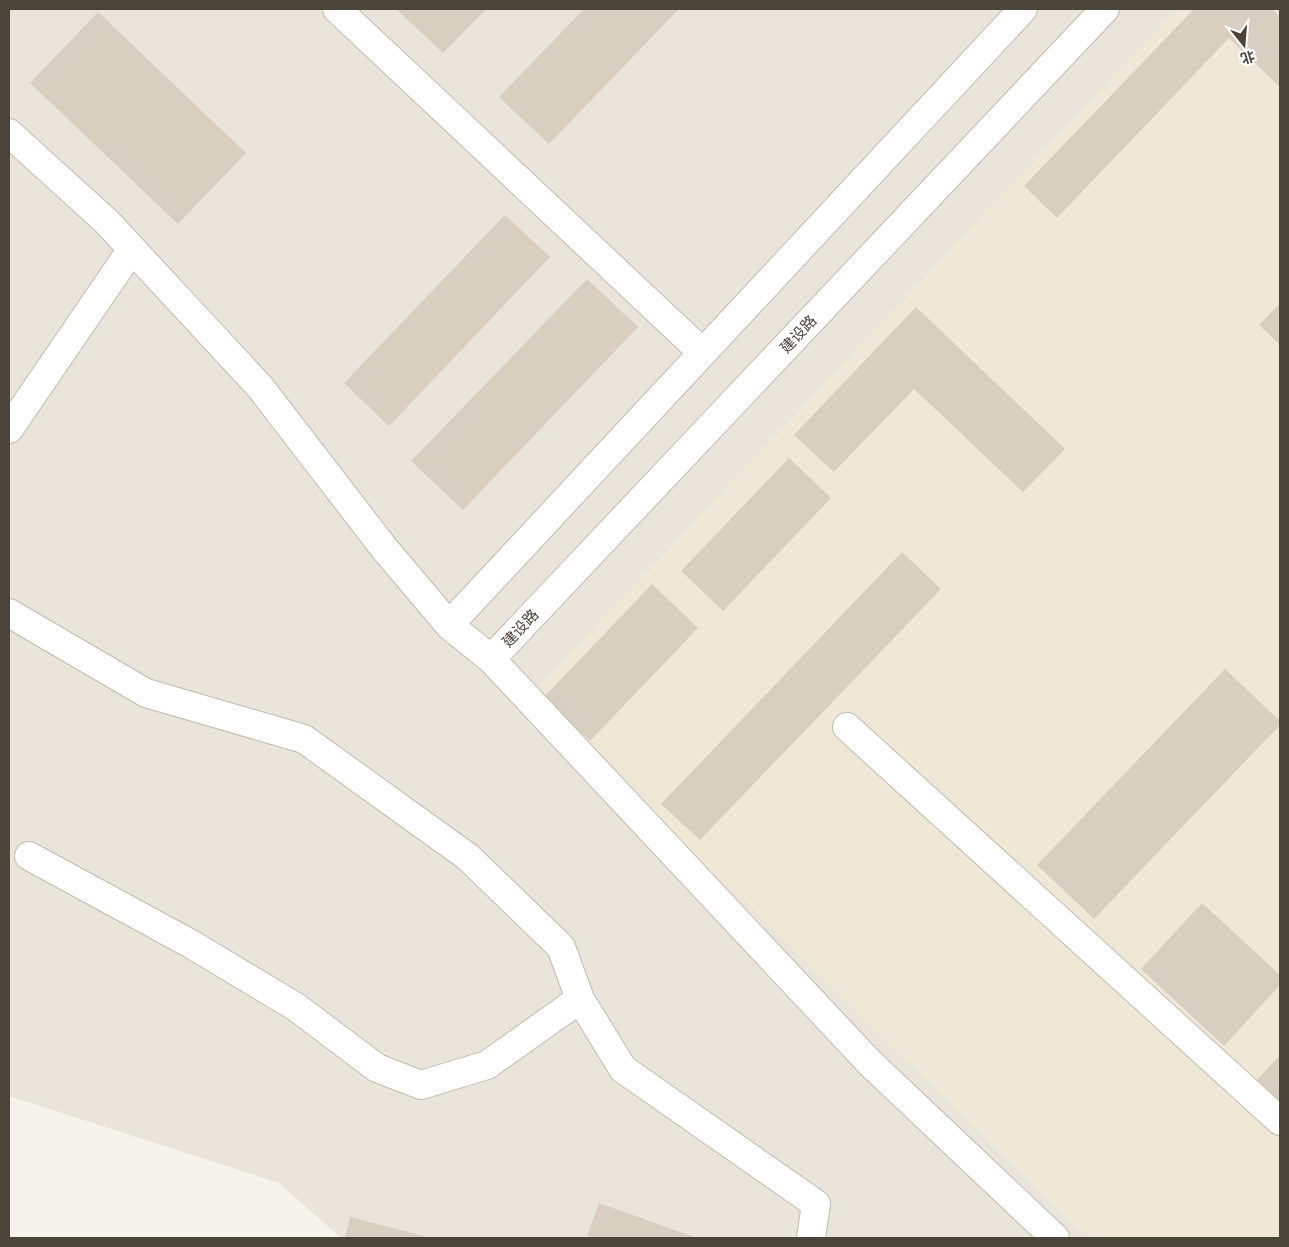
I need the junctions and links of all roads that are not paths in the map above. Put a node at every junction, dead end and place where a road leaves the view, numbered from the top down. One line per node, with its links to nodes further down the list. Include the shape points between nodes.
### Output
1 (337, 9): 6 (street)
2 (1023, 9): 6 (street)
3 (1105, 9): 10 (street, 建设路)
4 (9, 134): 5 (street, via 107,222)
5 (132, 249): 7 (street); 9 (street, via 260,387 384,548)
6 (702, 352): 9 (street)
7 (9, 429)
8 (9, 613): 13 (street, via 146,693 304,740 468,857 561,947)
9 (449, 624): 10 (street)
10 (491, 659): 16 (street, via 869,1062)
11 (847, 727): 14 (street)
12 (29, 856): 13 (street, via 190,944 296,1007 377,1068 421,1085 487,1065)
13 (580, 999): 15 (street, via 623,1069 816,1204)
14 (1280, 1121)
15 (811, 1238)
16 (1055, 1238)

